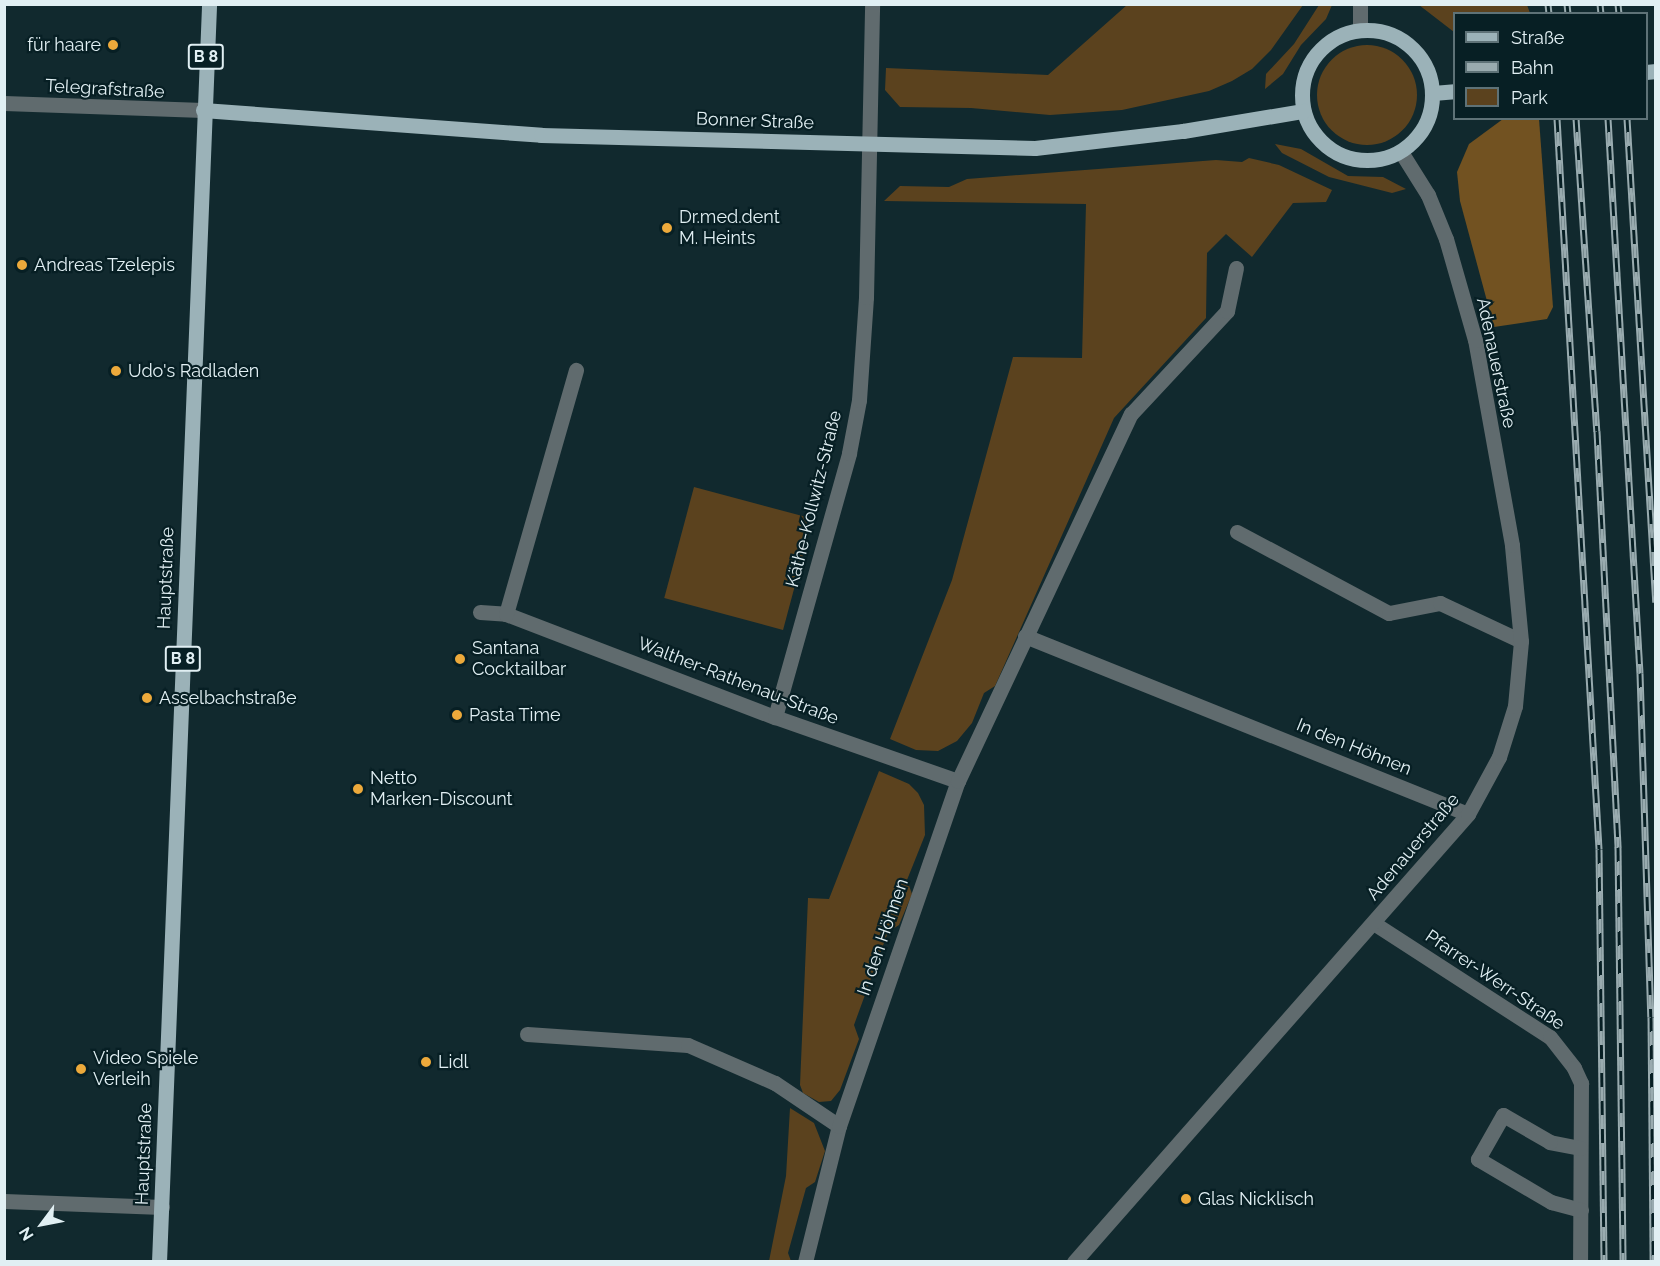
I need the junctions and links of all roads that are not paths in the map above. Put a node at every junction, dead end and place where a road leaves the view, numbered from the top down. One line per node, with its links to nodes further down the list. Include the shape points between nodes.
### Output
1 (209, 4): 8 (main road, Hauptstraße / B 8)
2 (872, 4): 10 (street, Käthe-Kollwitz-Straße)
3 (1360, 4): 4 (street)
4 (1360, 29): 6 (main road, via 1382,31 1402,39 1418,53 1429,72); 9 (main road, via 1330,40 1314,57 1303,79)
5 (1453, 92): 6 (main road)
6 (1433, 93): 11 (main road, via 1430,116 1418,137)
7 (4, 103): 8 (street, Telegrafstraße)
8 (203, 110): 10 (main road, Bonner Straße, via 541,135); 27 (main road, Hauptstraße / B 8)
9 (1304, 111): 10 (main road, Bonner Straße, via 1183,131 1035,148); 11 (main road, via 1314,133 1353,159 1378,160)
10 (868, 143): 19 (street, Käthe-Kollwitz-Straße, via 866,316 859,400 849,453)
11 (1401, 152): 18 (street, Adenauerstraße, via 1437,217 1474,340 1512,545)
12 (1236, 268): 17 (street, In den Höhnen, via 1227,310 1131,414)
13 (576, 370): 16 (street)
14 (1237, 532): 18 (street, via 1389,613 1440,603)
15 (480, 612): 16 (street, Walther-Rathenau-Straße)
16 (506, 614): 19 (street, Walther-Rathenau-Straße)
17 (1025, 636): 20 (street, In den Höhnen); 21 (street, In den Höhnen)
18 (1521, 641): 21 (street, Adenauerstraße, via 1515,706 1499,757)
19 (775, 717): 20 (street, Walther-Rathenau-Straße)
20 (958, 780): 24 (street, In den Höhnen)
21 (1468, 814): 22 (street, Adenauerstraße)
22 (1375, 924): 25 (street, Pfarrer-Werr-Straße, via 1550,1037 1581,1083); 31 (street, Adenauerstraße)
23 (528, 1034): 24 (street, via 688,1045 775,1083)
24 (839, 1126): 30 (street, In den Höhnen)
25 (1580, 1148): 28 (street, Pfarrer-Werr-Straße); 28 (street, via 1550,1142 1503,1115 1478,1159 1551,1202)
26 (4, 1201): 27 (street)
27 (162, 1208): 29 (main road, Hauptstraße / B 8)
28 (1581, 1210): 32 (street, Pfarrer-Werr-Straße)
29 (159, 1262)
30 (805, 1262)
31 (1074, 1262)
32 (1580, 1262)

